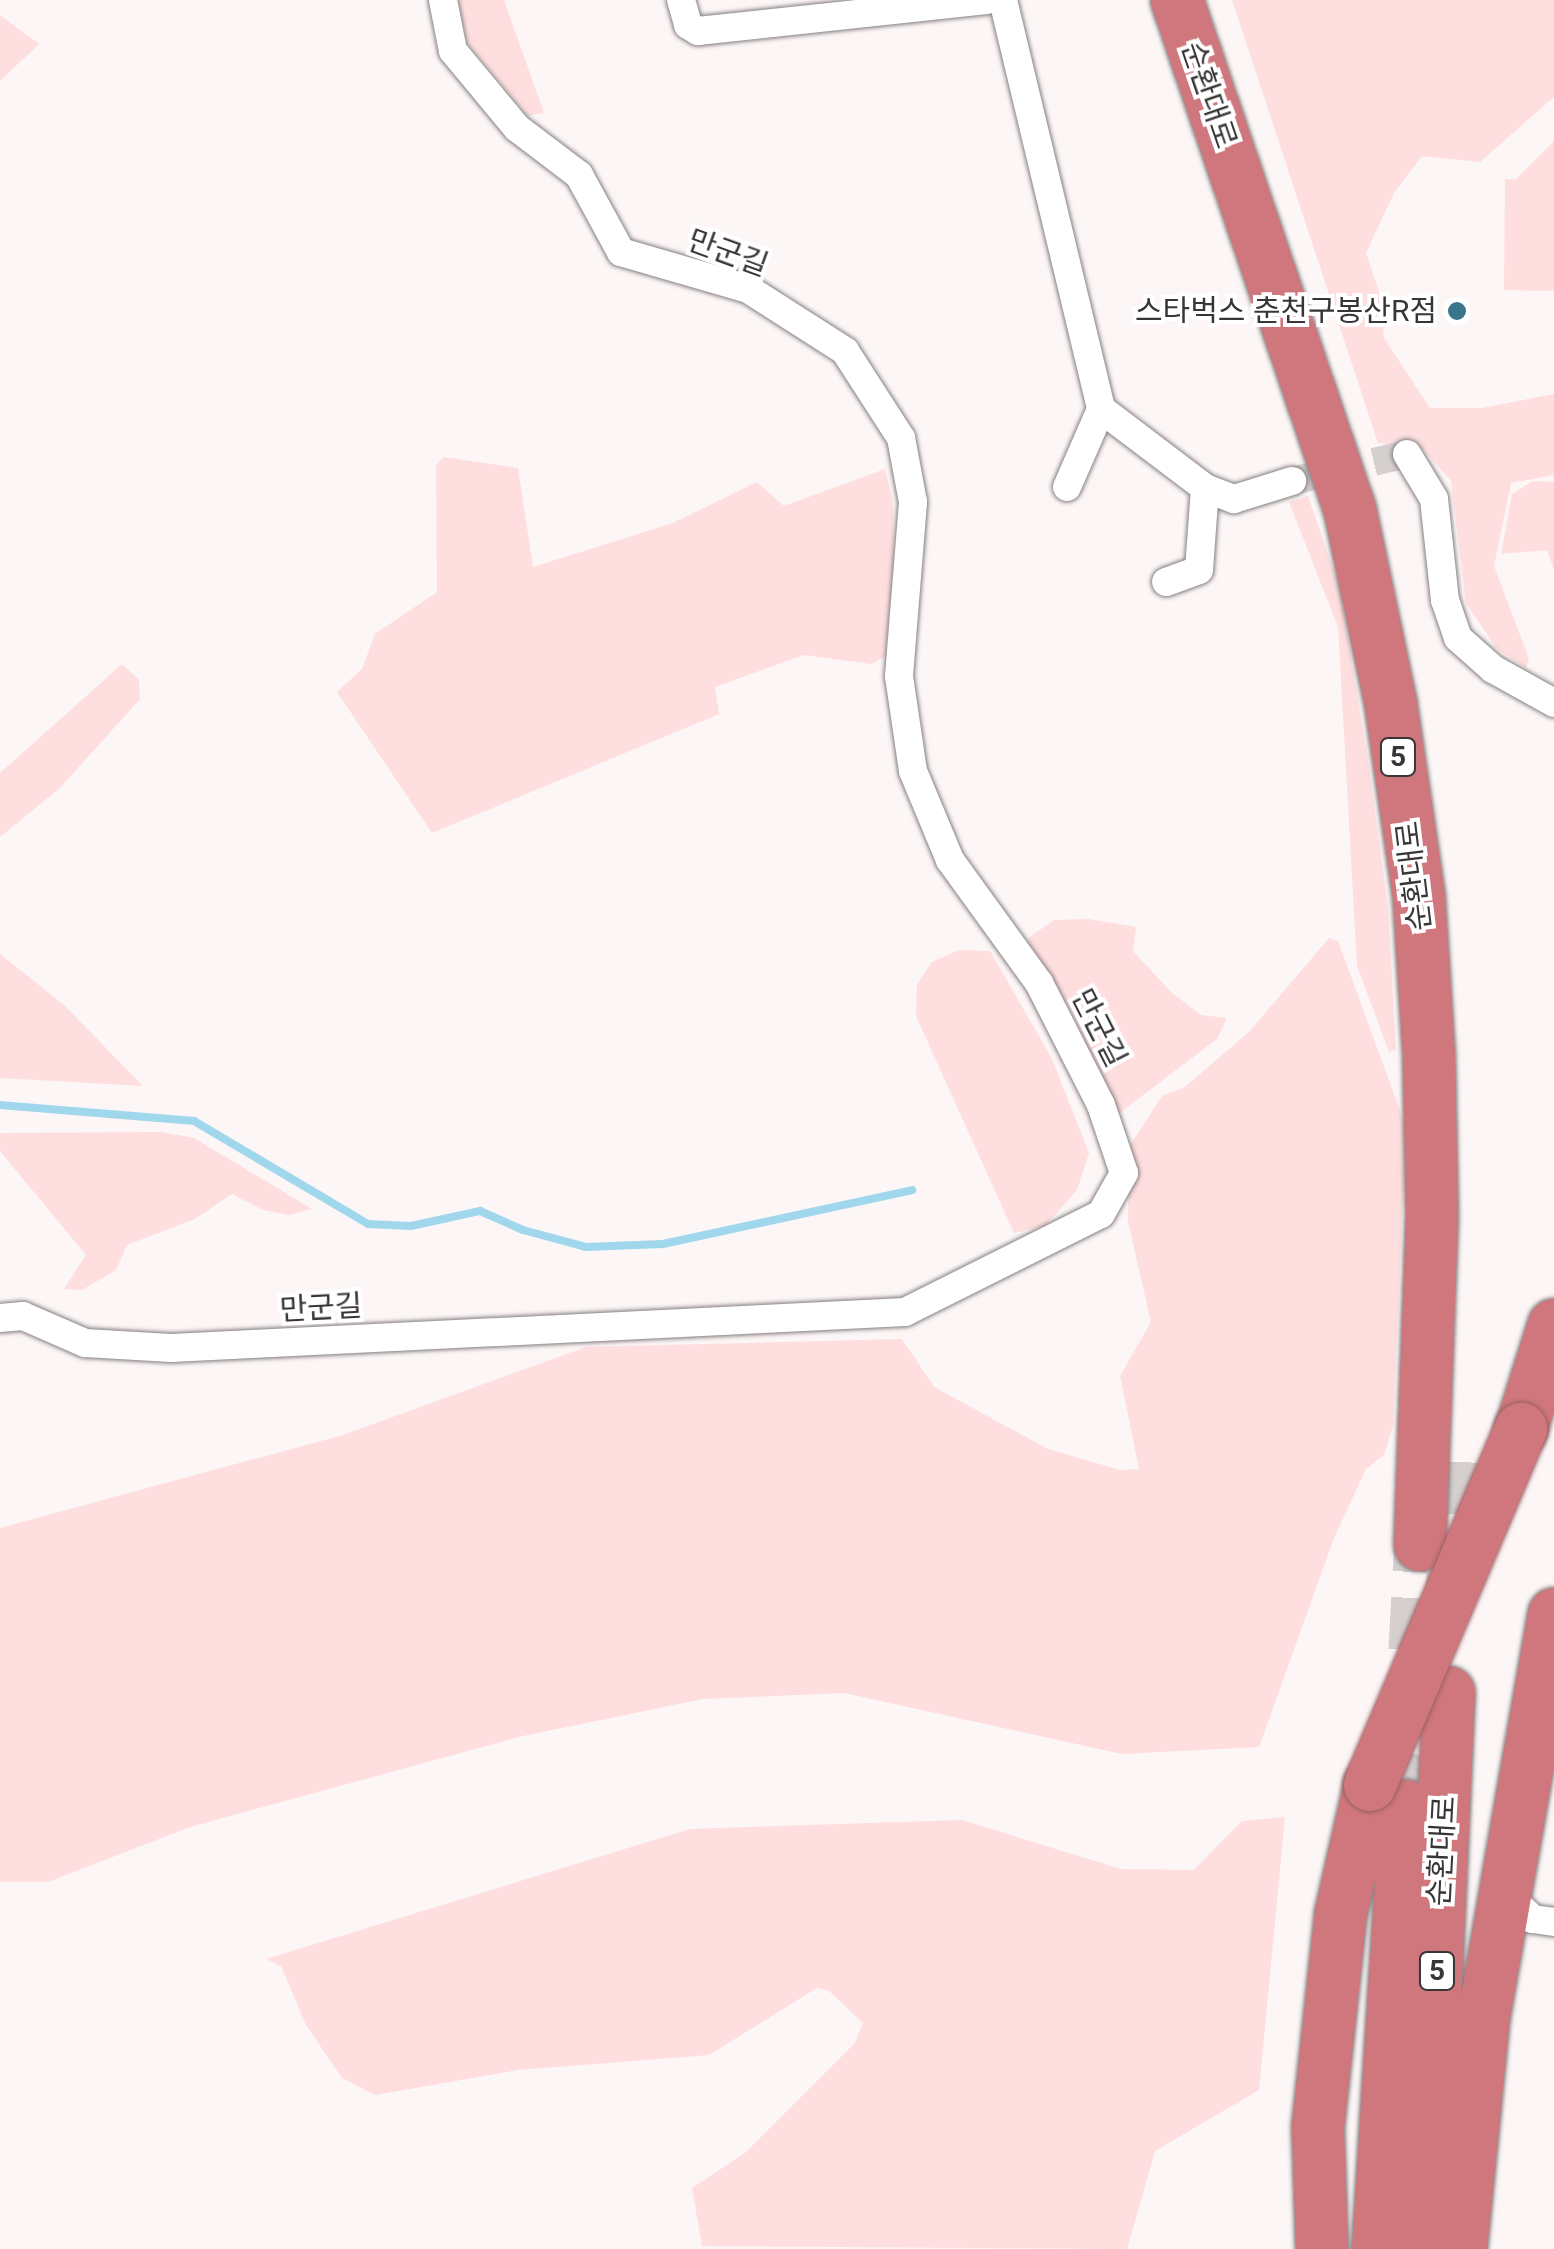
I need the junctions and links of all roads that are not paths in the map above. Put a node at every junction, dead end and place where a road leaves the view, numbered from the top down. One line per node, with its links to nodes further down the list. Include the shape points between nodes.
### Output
1 (443, 0): 14 (street, 만군길, via 454,52 517,128 579,175 622,252 748,290 844,351 901,438 913,502 900,676 913,770 950,860 1040,983 1101,1105 1124,1172 1101,1214 905,1312 170,1348 85,1343 23,1316)
2 (681, 0): 3 (street, via 688,25 698,31)
3 (986, 0)
4 (1003, 0): 7 (street)
5 (1176, 0): 17 (highway, 순환대로 / 5, via 1350,510 1391,705 1419,897 1428,1057 1432,1218)
6 (1213, 0): 16 (highway, 순환대로 / 5, via 1376,490 1422,688 1450,886 1462,1056)
7 (1101, 409): 10 (street); 11 (street)
8 (1406, 454): 13 (street, via 1434,499 1445,600 1458,638 1493,668)
9 (1292, 482): 11 (street, via 1234,500)
10 (1067, 486)
11 (1204, 488): 12 (street, via 1199,570)
12 (1166, 582)
13 (1554, 702)
14 (0, 1318)
15 (1554, 1324): 20 (highway, bridge)
16 (1456, 1458)
17 (1420, 1546)
18 (1554, 1614): 21 (highway)
19 (1450, 1693): 25 (highway, 순환대로 / 5)
20 (1388, 1795): 23 (highway, via 1341,1912 1318,2127); 24 (highway, 순환대로 / 5)
21 (1506, 1894): 22 (street, via 1533,1919); 26 (highway, via 1484,2016)
22 (1554, 1922)
23 (1322, 2249)
24 (1378, 2249)
25 (1424, 2249)
26 (1461, 2249)

